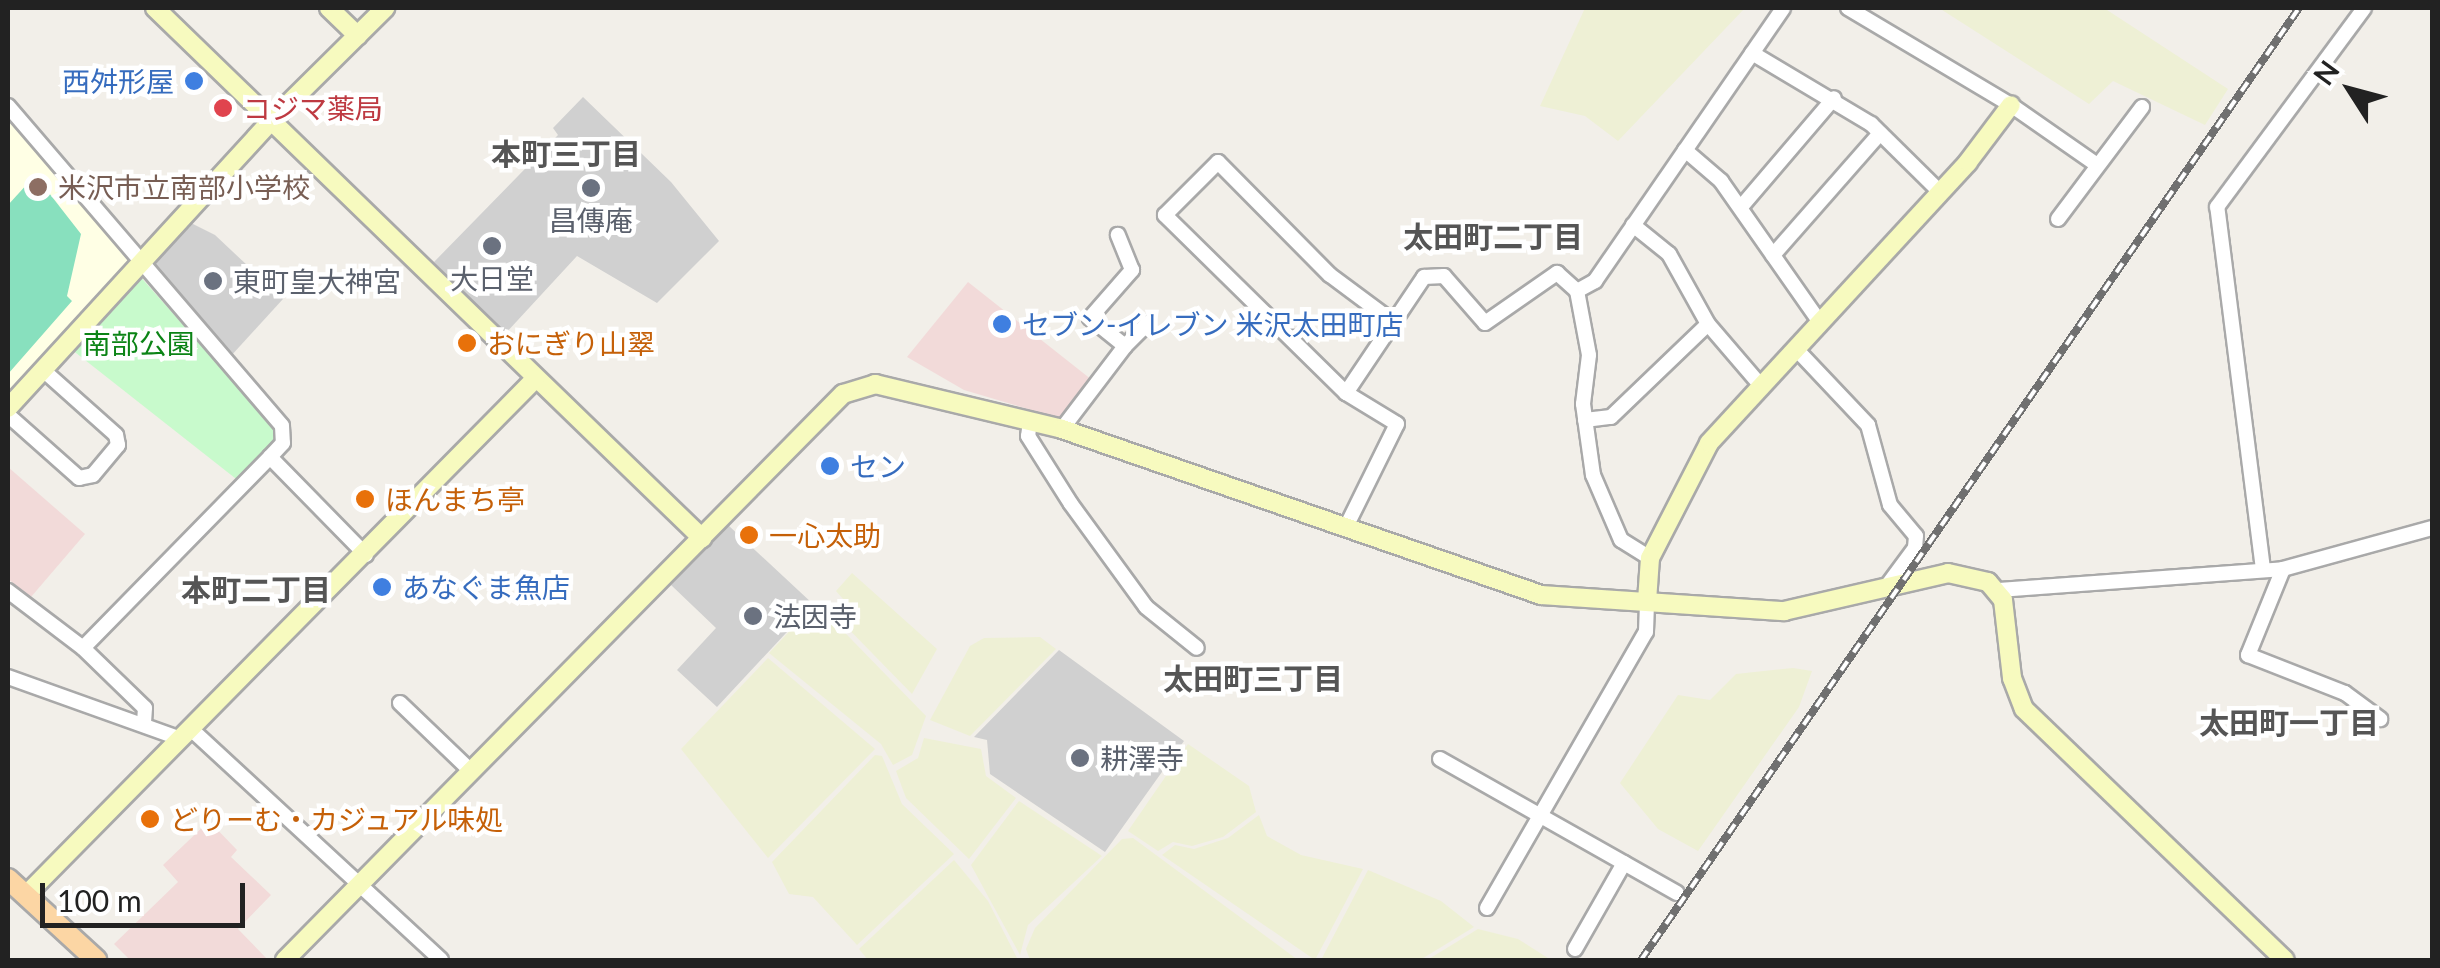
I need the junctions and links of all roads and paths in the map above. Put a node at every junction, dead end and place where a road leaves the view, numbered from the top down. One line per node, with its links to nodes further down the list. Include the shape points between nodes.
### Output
1 (155, 8): 13 (street)
2 (329, 8): 7 (street)
3 (386, 8): 7 (street)
4 (1783, 8): 8 (street)
5 (1848, 8): 10 (street)
6 (2364, 8): 45 (street, via 2217,207)
7 (358, 36): 13 (street)
8 (1752, 53): 9 (street); 15 (street)
9 (1834, 98): 14 (street); 18 (street)
10 (2011, 105): 16 (street); 17 (street)
11 (8, 106): 23 (street)
12 (2142, 107): 16 (street)
13 (270, 121): 23 (street); 32 (street)
14 (1880, 132): 17 (street); 22 (street)
15 (1685, 150): 18 (street); 20 (street)
16 (2097, 166): 19 (street)
17 (1940, 192): 28 (street)
18 (1741, 207): 22 (street)
19 (2058, 219)
20 (1633, 225): 24 (street, via 1595,280); 27 (street, via 1669,254)
21 (1118, 236): 29 (street, via 1132,270 1090,318)
22 (1773, 254): 28 (street)
23 (137, 264): 31 (street); 39 (street, via 282,426 283,443)
24 (1577, 291): 26 (street, via 1557,273 1484,323 1444,276 1424,277); 36 (street, via 1589,355)
25 (1149, 322): 29 (street)
26 (1393, 322): 34 (street); 34 (street, via 1330,274 1218,162 1165,215)
27 (1708, 324): 33 (street); 36 (street, via 1610,417)
28 (1821, 324): 30 (street)
29 (1126, 346): 38 (street)
30 (1798, 351): 33 (street); 47 (street, via 1868,425 1890,505 1916,536 1915,548)
31 (42, 369): 35 (street); 35 (street, via 116,435 118,445 93,474 79,478)
32 (535, 379): 42 (street); 43 (street)
33 (1762, 387): 44 (street, via 1709,443)
34 (1346, 393): 41 (street, via 1398,424)
35 (8, 412)
36 (1585, 420): 44 (street, via 1606,514 1621,540)
37 (1030, 422): 38 (street); 42 (street, via 893,387 852,387); 52 (street, via 1028,436 1070,504 1146,607)
38 (1062, 428): 41 (street)
39 (270, 457): 43 (street); 51 (street)
40 (2432, 528): 46 (street)
41 (1345, 529): 50 (street, via 1513,589)
42 (702, 538): 59 (street)
43 (366, 555): 57 (street)
44 (1650, 558): 50 (street)
45 (2263, 568): 46 (street); 48 (street)
46 (2283, 569): 55 (street, via 2248,654 2344,693)
47 (1886, 587): 48 (street, via 1948,574); 50 (street, via 1784,611)
48 (1999, 590): 71 (street, via 2012,678 2024,710)
49 (8, 591): 51 (street)
50 (1647, 601): 60 (street, via 1646,632)
51 (84, 648): 56 (street, via 145,708)
52 (1197, 648)
53 (8, 677): 56 (street)
54 (400, 703): 59 (street)
55 (2380, 719)
56 (144, 722): 57 (street)
57 (186, 734): 63 (street); 65 (street)
58 (1440, 759): 60 (street)
59 (470, 771): 63 (street)
60 (1543, 820): 61 (street); 66 (street)
61 (1624, 864): 64 (street); 67 (street)
62 (8, 880): 65 (main road)
63 (358, 886): 69 (street); 70 (street)
64 (1676, 893)
65 (26, 894): 68 (main road)
66 (1487, 908)
67 (1576, 948)
68 (96, 960)
69 (285, 960)
70 (441, 960)
71 (2285, 960)

